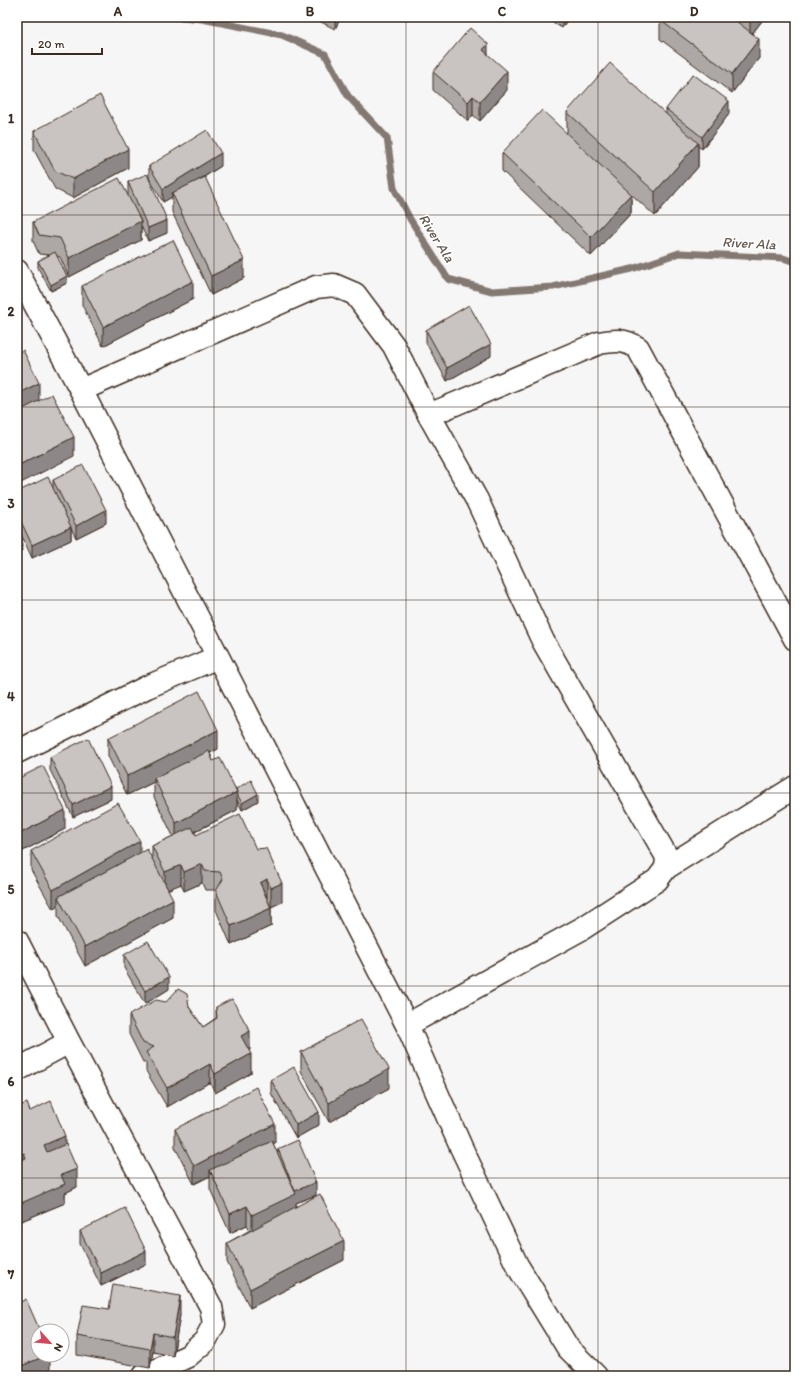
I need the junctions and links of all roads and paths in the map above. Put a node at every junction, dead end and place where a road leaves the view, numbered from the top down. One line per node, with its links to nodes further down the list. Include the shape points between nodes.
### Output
1 (17, 271): 2 (street)
2 (81, 390): 3 (street, via 316,287 334,285 355,294 394,346); 5 (street)
3 (429, 415): 4 (street, via 599,343 618,339 629,342 638,348); 8 (street, via 477,500 543,641 666,857)
4 (795, 639)
5 (218, 657): 6 (street, via 147,687); 10 (street)
6 (17, 752)
7 (795, 787): 8 (street)
8 (666, 868): 10 (street, via 657,880 583,928)
9 (17, 941): 11 (street)
10 (407, 1025): 14 (street, via 517,1265 568,1348)
11 (69, 1042): 12 (street); 13 (street, via 211,1307 214,1324 205,1340 188,1356)
12 (17, 1070)
13 (144, 1376)
14 (596, 1376)

